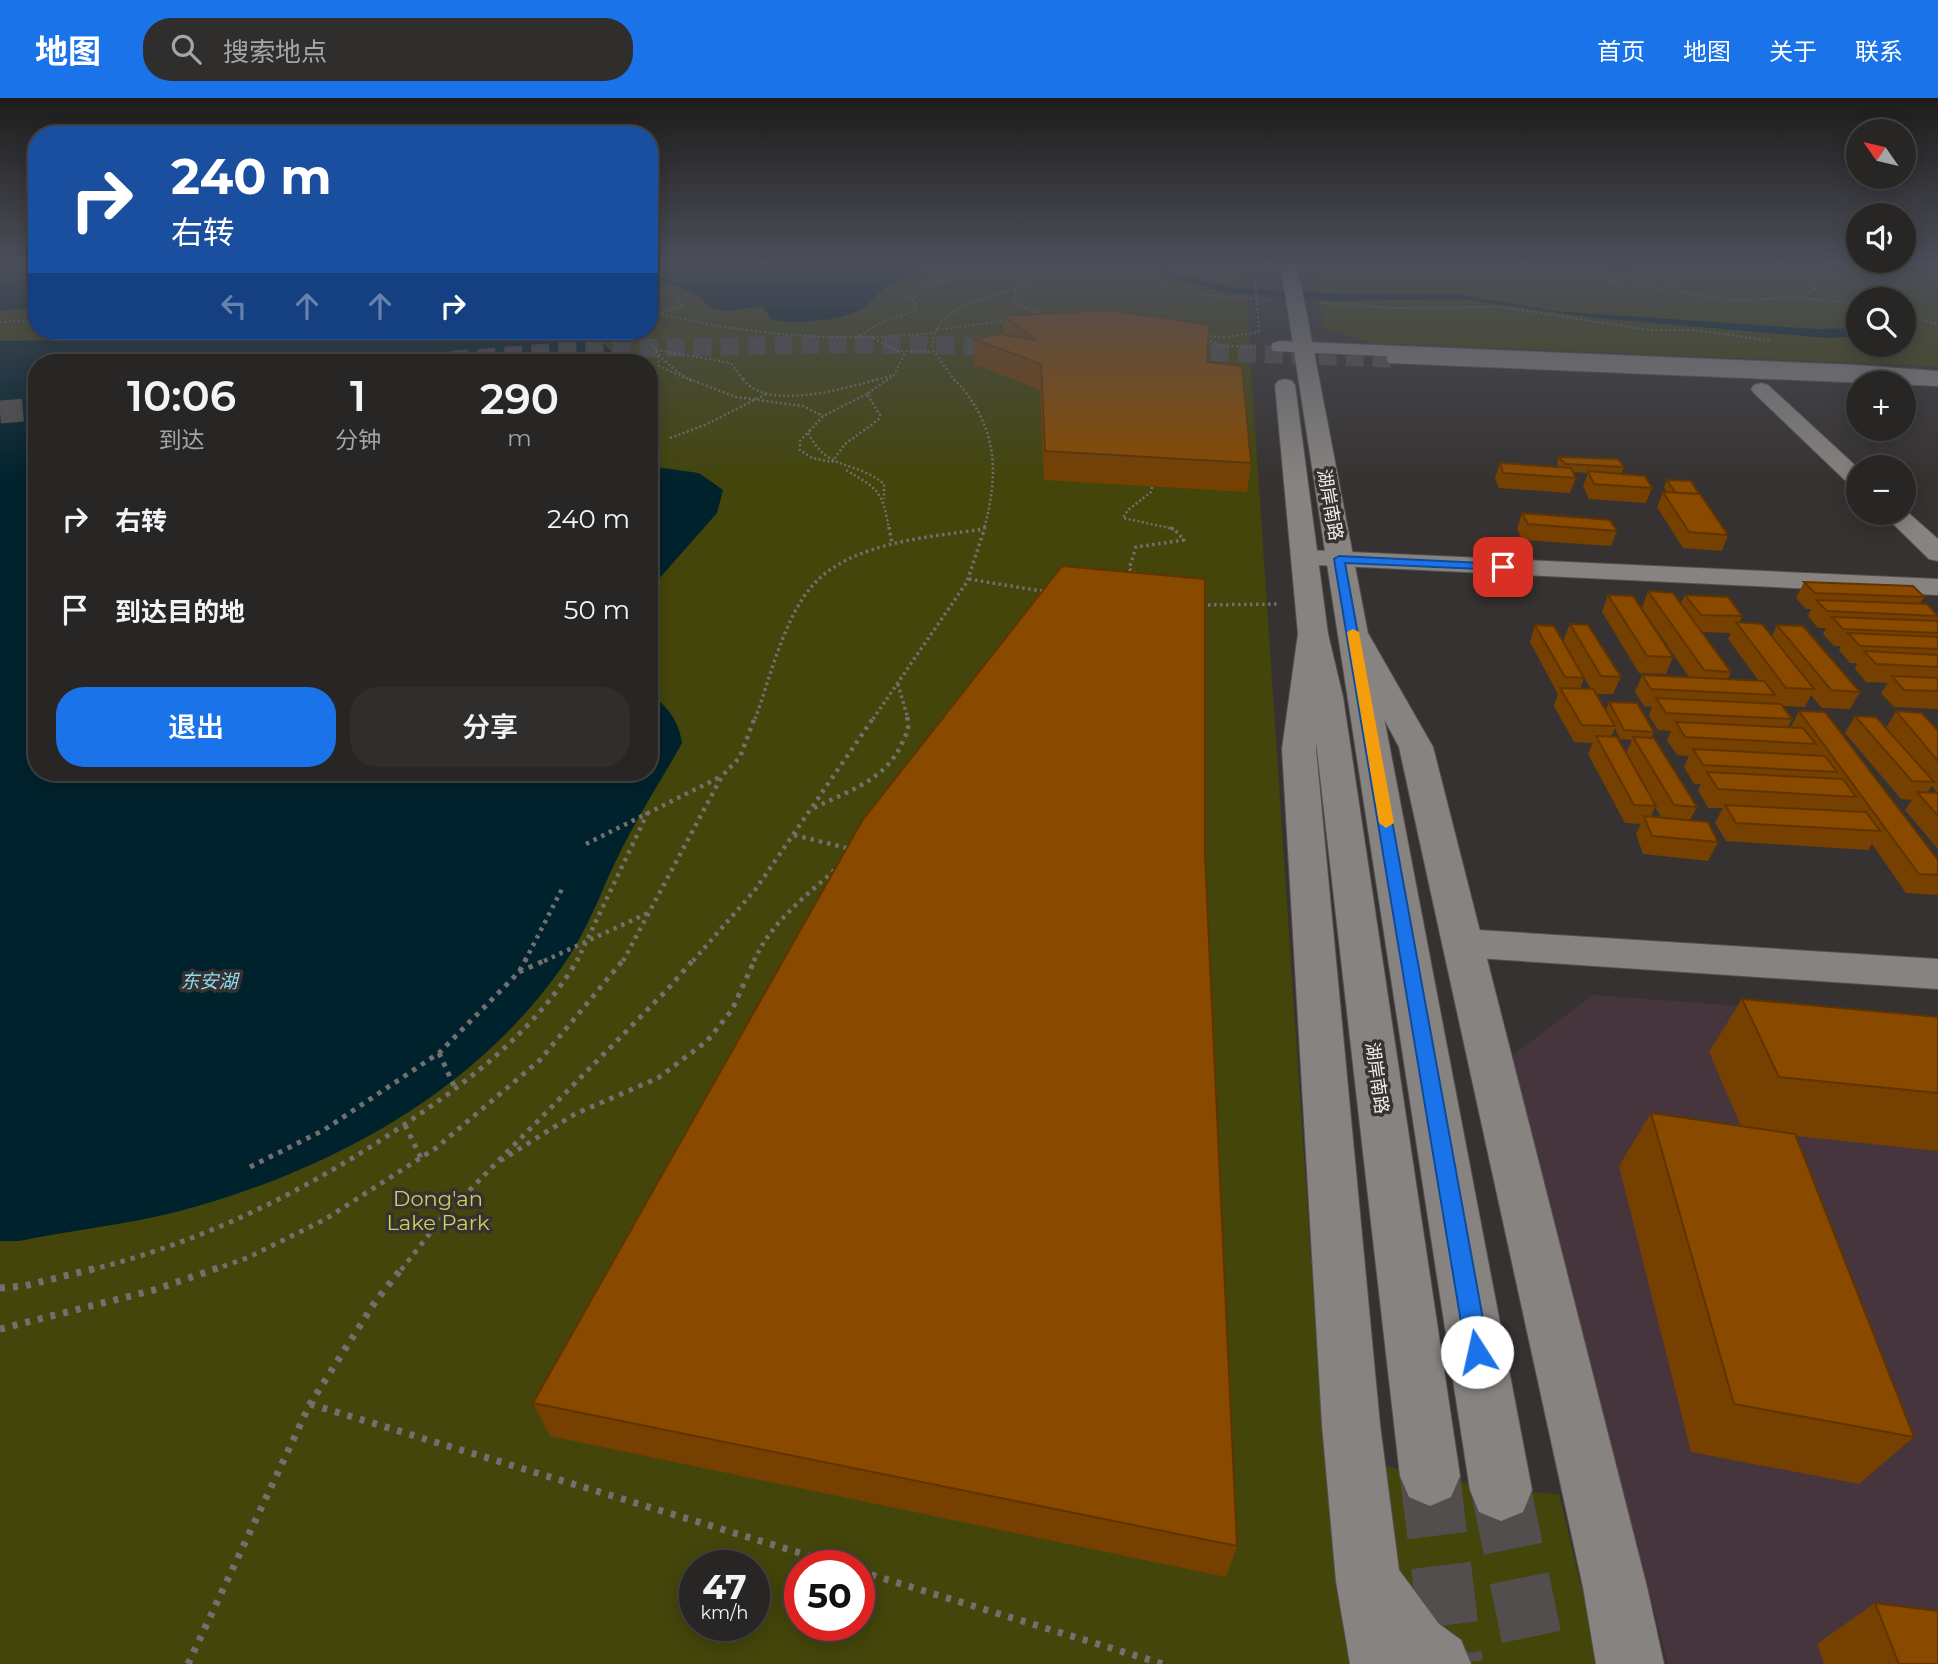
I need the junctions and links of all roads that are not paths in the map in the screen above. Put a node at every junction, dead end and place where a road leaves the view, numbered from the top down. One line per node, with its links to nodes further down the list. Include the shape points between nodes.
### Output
1 (1295, 337): 2 (main road, 湖岸南路)
2 (1301, 360): 3 (main road); 14 (main road, 湖岸南路)
3 (1391, 364): 4 (main road); 5 (main road); 6 (main road)
4 (1938, 378)
5 (1846, 385)
6 (1761, 390): 9 (main road); 11 (main road)
7 (1916, 390): 8 (main road)
8 (1938, 393): 10 (main road)
9 (1846, 394)
10 (1916, 394)
11 (1846, 469)
12 (1907, 525): 13 (main road)
13 (1938, 553)
14 (1323, 559): 15 (main road); 16 (main road, 湖岸南路); 16 (main road, 湖岸南路)
15 (1938, 587)
16 (1325, 624): 17 (main road, via 1416,747); 19 (main road, 湖岸南路, via 1327,697); 20 (main road, 湖岸南路); 21 (main road, via 1299,749 1351,1425)
17 (1462, 943): 18 (main road); 22 (main road)
18 (1938, 974)
19 (1430, 1476)
20 (1501, 1490)
21 (1368, 1581): 23 (main road); 24 (main road, via 1415,1648)
22 (1615, 1587): 25 (main road, via 1610,1641); 26 (main road)
23 (1384, 1664)
24 (1437, 1664)
25 (1600, 1664)
26 (1630, 1664)

